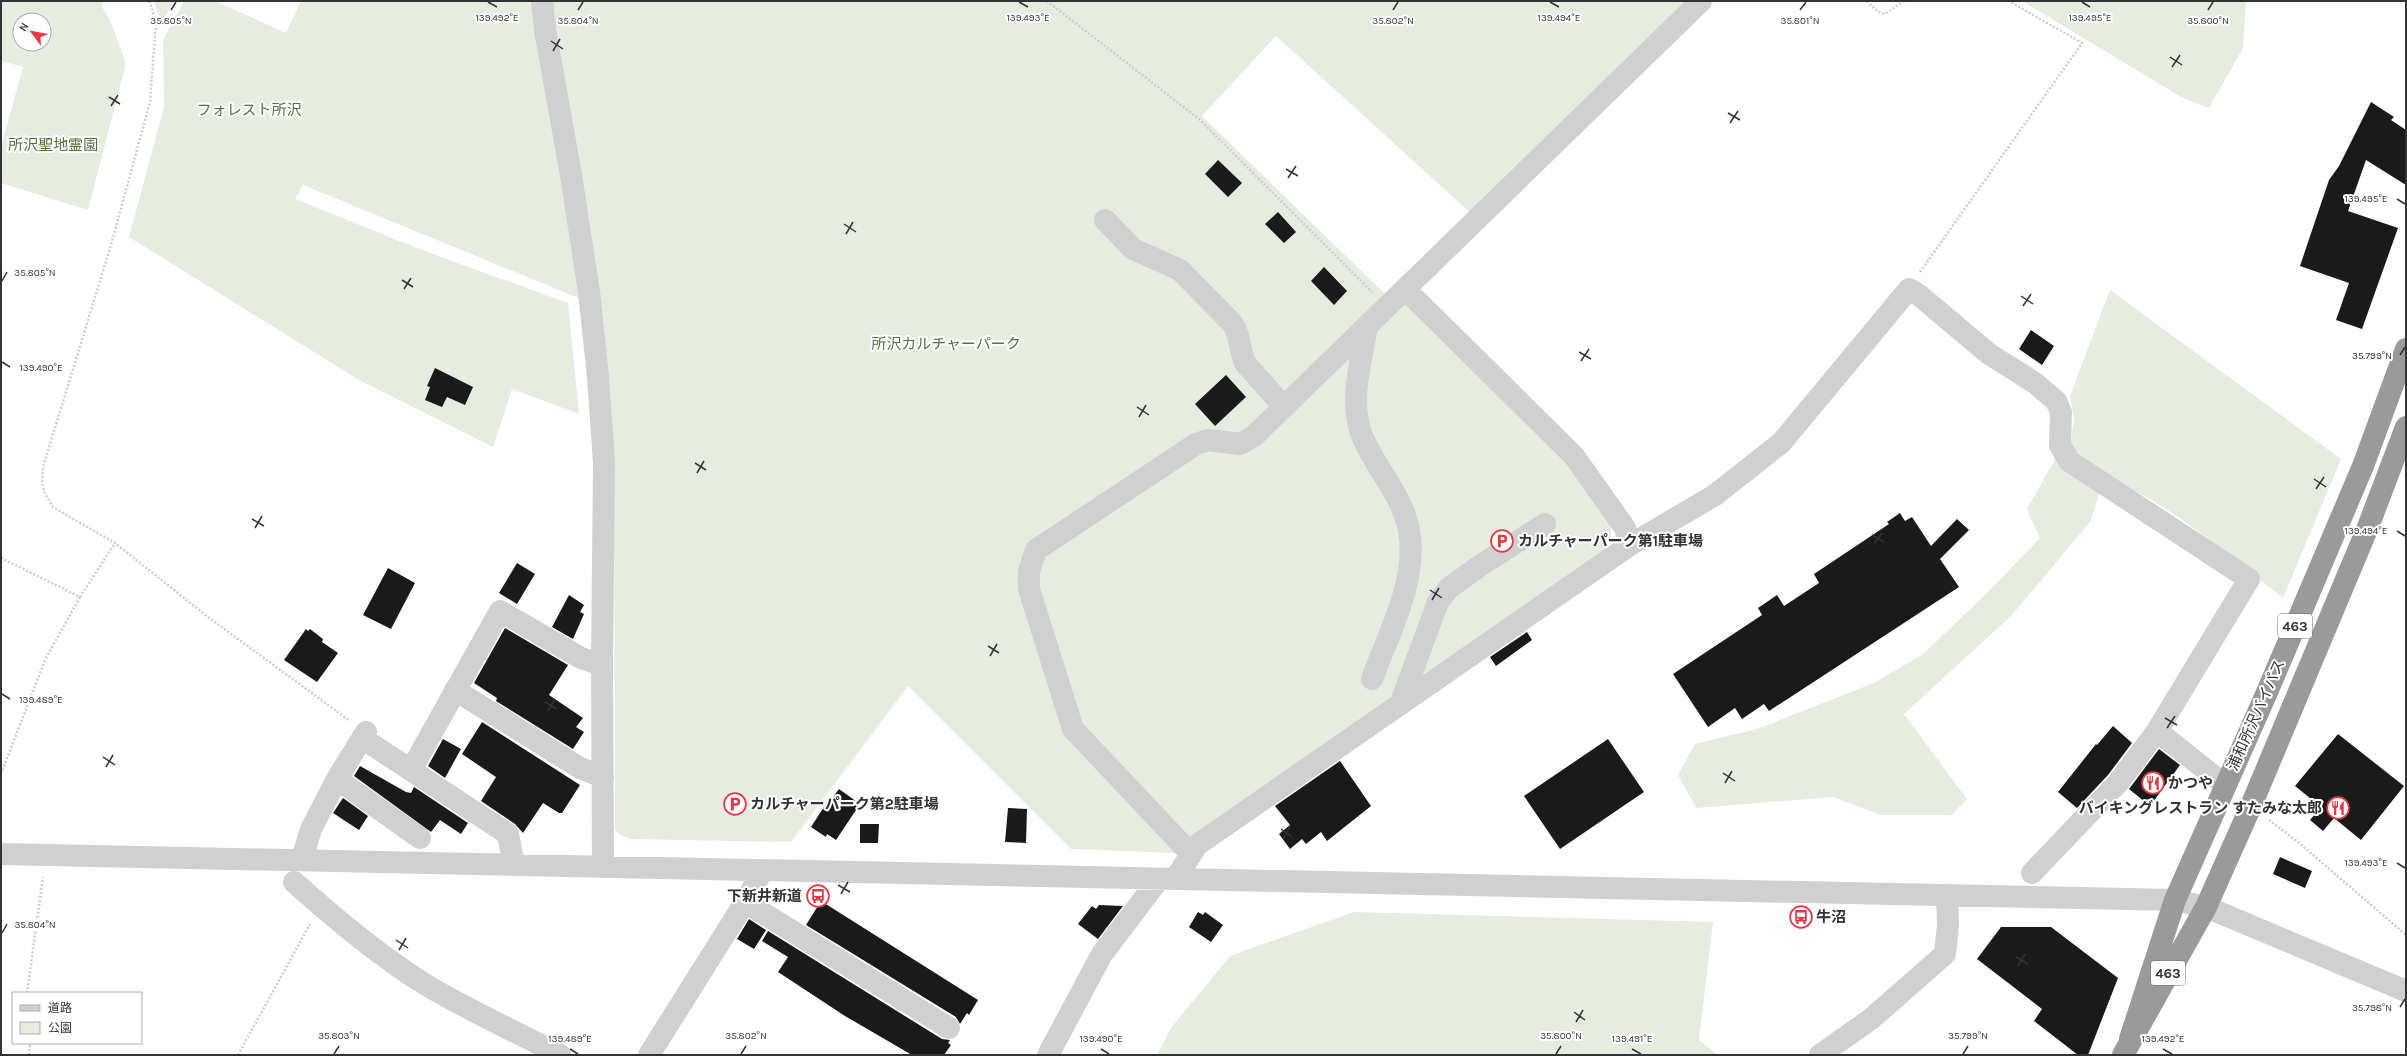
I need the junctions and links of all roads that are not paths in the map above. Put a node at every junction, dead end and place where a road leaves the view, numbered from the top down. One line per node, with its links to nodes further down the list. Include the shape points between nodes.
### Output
1 (542, 1): 11 (street, via 589,292 598,377 604,463)
2 (1701, 1): 4 (street)
3 (1105, 220): 7 (street, via 1133,249 1180,270 1232,323 1237,330 1241,355 1245,363)
4 (1405, 289): 5 (street); 10 (street, via 1574,456 1625,528)
5 (1367, 327): 7 (street); 12 (street, via 1356,391 1358,417 1362,436 1369,451 1401,505 1409,530 1410,547 1407,586)
6 (2406, 349): 19 (highway, 浦和所沢バイパス / 463, via 2362,466 2268,690)
7 (1284, 407): 22 (street, via 1254,436 1240,444 1208,440 1196,444 1036,550 1029,571 1029,589 1073,729)
8 (2406, 427): 33 (highway, 浦和所沢バイパス / 463, via 2368,527)
9 (1545, 524): 14 (street, via 1449,588 1438,602)
10 (1630, 545): 14 (street); 15 (street, via 1715,495 1780,442 1908,288 1989,354 2035,383 2056,401 2061,412 2060,445 2069,461 2249,579)
11 (602, 665): 13 (street, via 581,658 500,611); 17 (street)
12 (1372, 679)
13 (455, 690): 16 (street); 17 (street, via 580,768)
14 (1401, 702): 22 (street, via 1197,845)
15 (2157, 731): 19 (street); 27 (street, via 2118,783)
16 (411, 770): 18 (street, via 364,735); 24 (street, via 508,834)
17 (603, 777): 25 (street)
18 (337, 779): 20 (street); 23 (street, via 311,829)
19 (2225, 785): 31 (highway, 浦和所沢バイパス / 463)
20 (420, 838)
21 (1, 854): 23 (street)
22 (1191, 854): 28 (street)
23 (302, 859): 24 (street)
24 (514, 865): 25 (street)
25 (603, 867): 26 (street)
26 (762, 871): 28 (street); 32 (street)
27 (2032, 873)
28 (1167, 878): 30 (street); 39 (street, via 1102,954)
29 (294, 882): 37 (street, via 320,906 423,983)
30 (1947, 895): 31 (street); 40 (street, via 1948,926 1945,954 1871,1019)
31 (2175, 900): 33 (street); 36 (highway, 浦和所沢バイパス / 463)
32 (745, 902): 35 (street); 38 (street)
33 (2206, 907): 34 (street); 36 (highway, 浦和所沢バイパス / 463)
34 (2406, 991)
35 (949, 1028)
36 (2127, 1047)
37 (560, 1055)
38 (649, 1055)
39 (1048, 1055)
40 (1820, 1055)

